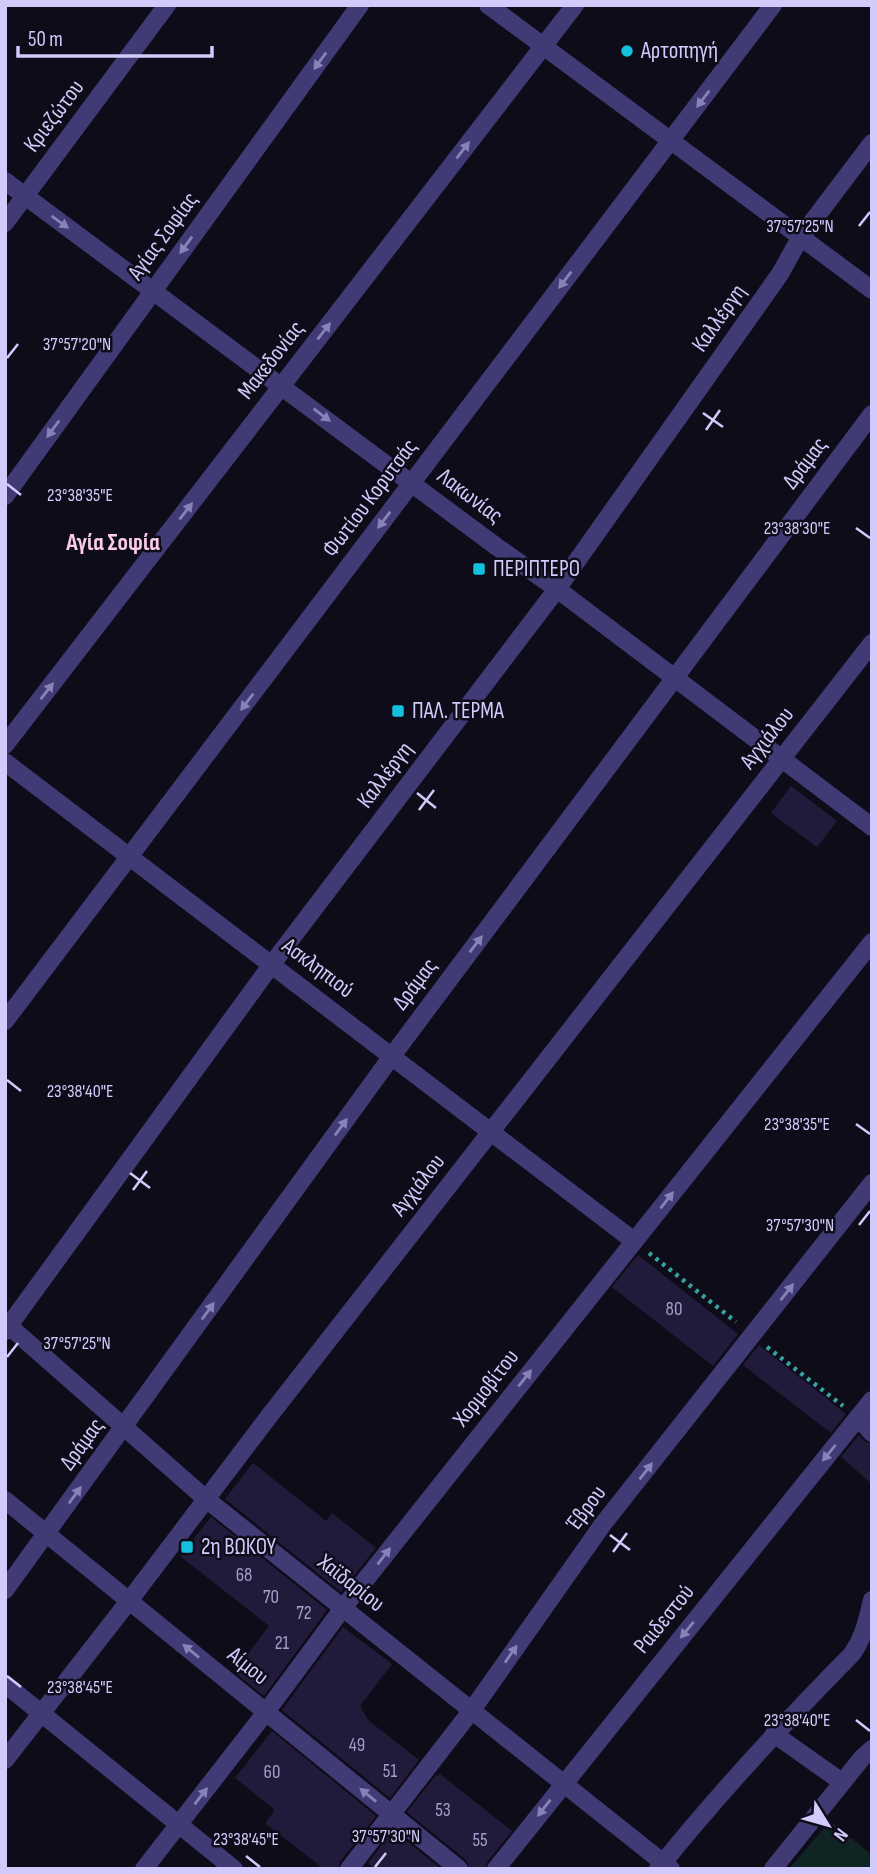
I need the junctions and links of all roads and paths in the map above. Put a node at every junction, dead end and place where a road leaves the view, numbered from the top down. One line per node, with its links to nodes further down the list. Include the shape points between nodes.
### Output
1 (167, 5): 10 (street, Κριεζώτου)
2 (360, 5): 13 (street, Αγίας Σοφίας, one-way to 13)
3 (488, 5): 6 (street)
4 (575, 5): 6 (street, Μακεδονίας)
5 (773, 5): 7 (street, Φωτίου Κορυτσάς, one-way to 7)
6 (543, 47): 7 (street); 15 (street, Μακεδονίας, one-way to 6)
7 (671, 141): 12 (street); 17 (street, Φωτίου Κορυτσάς, one-way to 17)
8 (872, 143): 12 (street, Καλλέργη)
9 (5, 181): 10 (street, Λακωνίας)
10 (25, 196): 11 (street, Κριεζώτου); 13 (street, Λακωνίας, one-way to 13)
11 (5, 223)
12 (800, 238): 14 (street); 19 (street, Καλλέργη, via 780,274)
13 (153, 290): 15 (street, Λακωνίας); 18 (street, Αγίας Σοφίας, one-way to 18)
14 (872, 290)
15 (282, 386): 17 (street, Λακωνίας, one-way to 17); 22 (street, Μακεδονίας, one-way to 15)
16 (872, 414): 21 (street, Δράμας)
17 (412, 483): 19 (street, Λακωνίας); 26 (street, Φωτίου Κορυτσάς, one-way to 26)
18 (5, 495)
19 (557, 589): 21 (street, Λακωνίας); 28 (street, Καλλέργη)
20 (872, 643): 23 (street, Αγχιάλου)
21 (676, 678): 23 (street, Λακωνίας); 30 (street, Δράμας, one-way to 21)
22 (5, 745)
23 (782, 759): 25 (street, Λακωνίας); 31 (street, Αγχιάλου)
24 (5, 762): 26 (street, Ασκληπιού)
25 (872, 827)
26 (130, 855): 28 (street, Ασκληπιού); 29 (street, Φωτίου Κορυτσάς)
27 (872, 942): 33 (street, Χορμοβίτου, one-way to 27)
28 (272, 964): 30 (street, Ασκληπιού); 34 (street, Καλλέργη)
29 (5, 1021)
30 (392, 1056): 31 (street, Ασκληπιού); 37 (street, Δράμας, one-way to 30)
31 (490, 1132): 33 (street, Ασκληπιού); 39 (street, Αγχιάλου)
32 (872, 1184): 48 (street, Έβρου, one-way to 32, via 603,1524)
33 (634, 1241): 45 (street, Χορμοβίτου, one-way to 33)
34 (7, 1329): 37 (street, Χαϊδαρίου)
35 (872, 1400): 36 (street, Ραιδεστού)
36 (858, 1417): 38 (street); 54 (street, Ραιδεστού, one-way to 54)
37 (124, 1427): 39 (street, Χαϊδαρίου); 41 (street, Δράμας, one-way to 37)
38 (872, 1433)
39 (206, 1499): 44 (street, Αγχιάλου); 45 (street, Χαϊδαρίου)
40 (5, 1500): 41 (street, Αίμου)
41 (47, 1534): 42 (street, Δράμας); 44 (street, Αίμου)
42 (5, 1590)
43 (872, 1600): 46 (street)
44 (130, 1601): 49 (street, Αίμου, one-way to 44); 50 (street, Αγχιάλου)
45 (343, 1608): 48 (street, Χαϊδαρίου); 49 (street, Χορμοβίτου)
46 (866, 1645): 51 (street)
47 (5, 1684): 50 (street)
48 (472, 1710): 54 (street, Χαϊδαρίου); 56 (street, Έβρου)
49 (265, 1712): 56 (street, Αίμου, one-way to 49); 57 (street, Χορμοβίτου, one-way to 49)
50 (41, 1714): 53 (street, Αγχιάλου); 57 (street)
51 (774, 1734): 55 (street); 58 (street, via 700,1817)
52 (872, 1749): 55 (street)
53 (5, 1759)
54 (564, 1783): 58 (street, Χαϊδαρίου); 63 (street, Ραιδεστού, one-way to 63)
55 (842, 1783): 64 (street)
56 (391, 1814): 61 (street, Έβρου); 62 (street, Αίμου)
57 (178, 1825): 59 (street, Χορμοβίτου); 60 (street)
58 (664, 1867)
59 (144, 1869)
60 (234, 1869)
61 (349, 1869)
62 (459, 1869)
63 (496, 1869)
64 (773, 1869)

